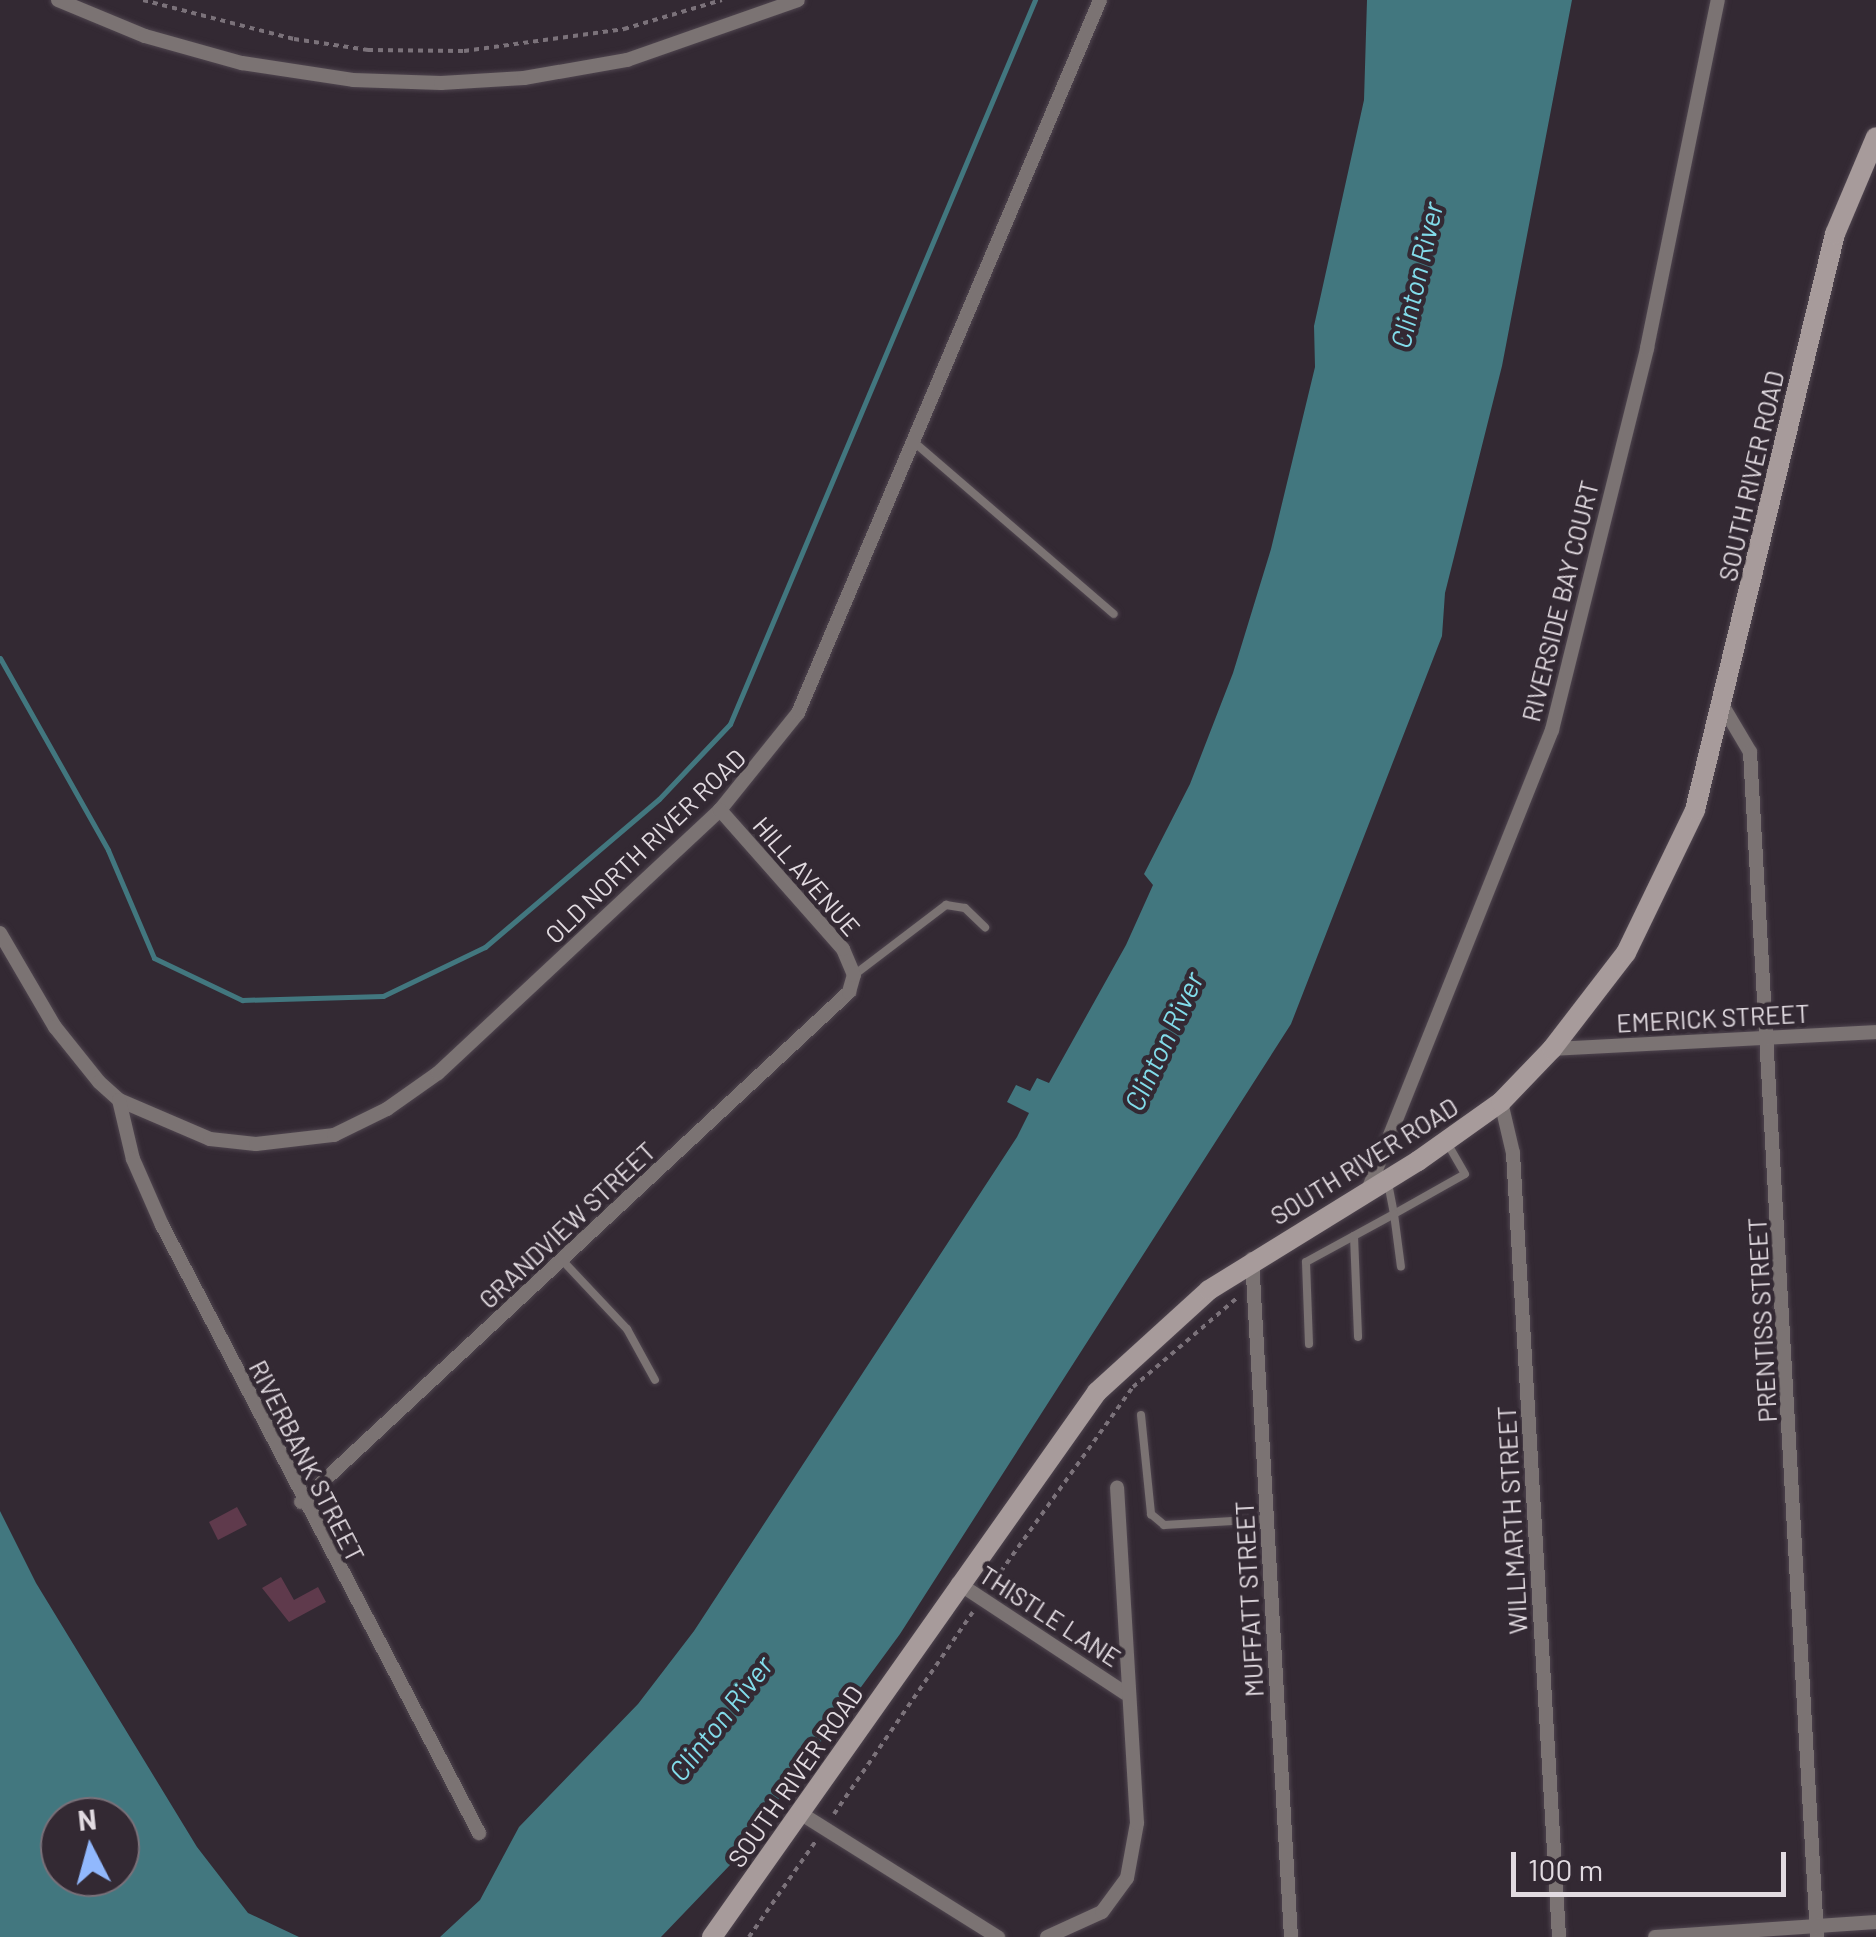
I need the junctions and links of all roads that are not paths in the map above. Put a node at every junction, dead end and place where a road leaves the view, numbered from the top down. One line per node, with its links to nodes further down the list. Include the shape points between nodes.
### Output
1 (58, 0): 2 (street, via 145,36 242,63 428,83 524,78 627,60)
2 (798, 0)
3 (1100, 0): 6 (street, OLD NORTH RIVER ROAD)
4 (1718, 0): 20 (street, RIVERSIDE BAY COURT, via 1646,348 1552,730)
5 (1876, 137): 8 (street, SOUTH RIVER ROAD, via 1835,234)
6 (915, 443): 7 (lane); 9 (street, OLD NORTH RIVER ROAD, via 798,713)
7 (1114, 614)
8 (1724, 708): 14 (street, PRENTISS STREET, via 1750,752); 15 (street, SOUTH RIVER ROAD, via 1695,810 1652,908)
9 (720, 810): 12 (street, HILL AVENUE, via 843,949); 16 (street, OLD NORTH RIVER ROAD, via 462,1054 362,1122 316,1139 234,1142 174,1126)
10 (985, 928): 12 (lane, via 965,908 946,905)
11 (0, 933): 16 (street, OLD NORTH RIVER ROAD, via 56,1027)
12 (854, 975): 24 (street, GRANDVIEW STREET, via 844,998)
13 (1876, 1032): 14 (street, EMERICK STREET)
14 (1770, 1037): 15 (street, EMERICK STREET); 38 (street, PRENTISS STREET)
15 (1552, 1049): 17 (street, SOUTH RIVER ROAD)
16 (119, 1100): 31 (street, RIVERBANK STREET, via 133,1158 162,1225)
17 (1500, 1102): 18 (street, SOUTH RIVER ROAD); 43 (street, WILLMARTH STREET, via 1513,1154)
18 (1447, 1142): 19 (street, SOUTH RIVER ROAD); 21 (lane, via 1465,1174)
19 (1387, 1179): 20 (street, SOUTH RIVER ROAD); 21 (lane)
20 (1368, 1190): 23 (street, SOUTH RIVER ROAD)
21 (1394, 1214): 22 (lane); 25 (lane)
22 (1354, 1236): 26 (lane); 27 (lane, via 1306,1262)
23 (1252, 1259): 32 (street, MUFFATT STREET); 33 (street, SOUTH RIVER ROAD, via 1171,1320 1097,1392)
24 (562, 1260): 28 (lane, via 627,1328); 31 (street, GRANDVIEW STREET)
25 (1401, 1267)
26 (1358, 1337)
27 (1309, 1344)
28 (655, 1380)
29 (1141, 1415): 32 (lane, via 1151,1514 1164,1525)
30 (1116, 1488): 34 (street)
31 (302, 1502): 36 (street, RIVERBANK STREET)
32 (1267, 1519): 42 (street, MUFFATT STREET)
33 (958, 1583): 34 (street, THISTLE LANE); 35 (street, SOUTH RIVER ROAD)
34 (1125, 1693): 41 (street, THISTLE LANE, via 1137,1823 1126,1878 1102,1912)
35 (800, 1813): 39 (street, SOUTH RIVER ROAD); 40 (street)
36 (478, 1833)
37 (1876, 1922): 38 (street)
38 (1817, 1931): 44 (street)
39 (712, 1937)
40 (998, 1937)
41 (1047, 1937)
42 (1291, 1937)
43 (1559, 1937)
44 (1655, 1937)

